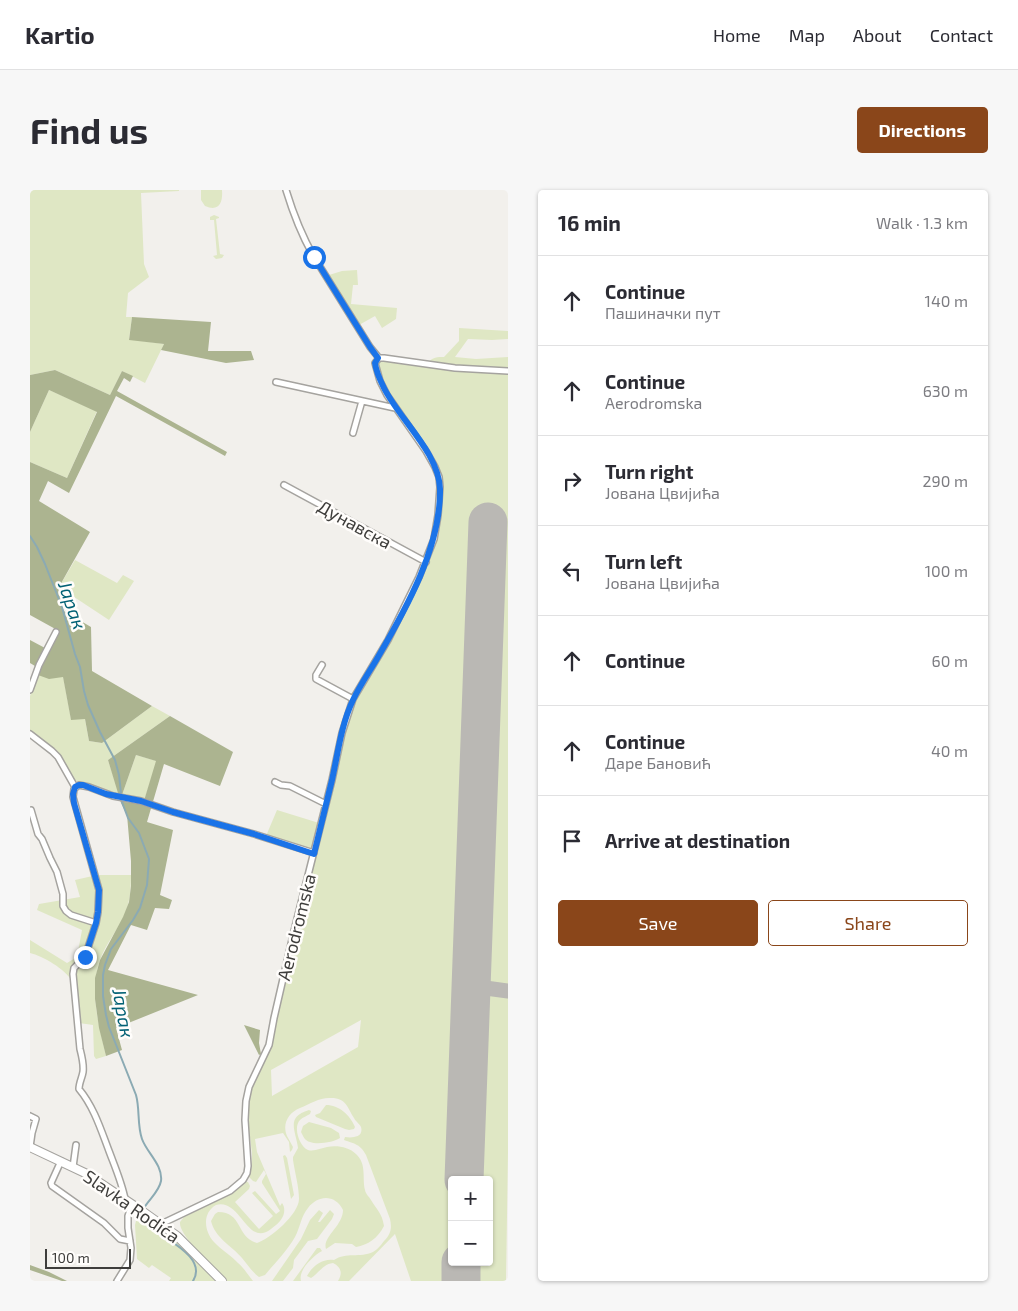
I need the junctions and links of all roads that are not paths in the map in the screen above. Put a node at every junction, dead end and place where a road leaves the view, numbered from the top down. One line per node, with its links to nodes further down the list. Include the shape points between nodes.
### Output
1 (286, 190): 2 (street, via 314,257)
2 (378, 358): 3 (street); 6 (street, Aerodromska, via 376,369)
3 (508, 372)
4 (276, 382): 5 (street)
5 (362, 401): 6 (street); 7 (street)
6 (396, 408): 9 (street, Aerodromska, via 436,467 439,477 438,516)
7 (353, 434)
8 (284, 485): 9 (street, Дунавска)
9 (426, 562): 13 (street, Aerodromska)
10 (56, 632): 12 (street)
11 (322, 665): 13 (street, via 316,679)
12 (30, 690)
13 (354, 700): 17 (street, Aerodromska, via 342,733)
14 (30, 734): 16 (street, via 58,757)
15 (275, 782): 17 (street)
16 (75, 787): 19 (street, via 83,785 113,796 141,801); 20 (street, via 73,797 99,890)
17 (326, 804): 19 (street, Aerodromska)
18 (31, 810): 20 (street, via 38,834 57,872 63,906 71,915)
19 (314, 854): 28 (street, Aerodromska, via 269,1046 249,1087 246,1101 247,1173 230,1191)
20 (96, 923): 26 (street, via 85,957 74,968 73,974 83,1058 78,1086 97,1120)
21 (30, 1116): 23 (street, via 36,1119)
22 (76, 1145): 25 (street)
23 (30, 1147): 24 (main road, Slavka Rodića)
24 (61, 1161): 25 (main road, Slavka Rodića); 29 (street, via 52,1186 100,1219 120,1239)
25 (73, 1166): 26 (main road, Slavka Rodića)
26 (125, 1199): 27 (main road, Slavka Rodića)
27 (132, 1204): 28 (main road, Slavka Rodića); 29 (street, via 128,1216)
28 (161, 1224): 31 (main road, Slavka Rodića, via 178,1236)
29 (130, 1241): 30 (street, via 130,1260)
30 (117, 1281)
31 (222, 1281)

